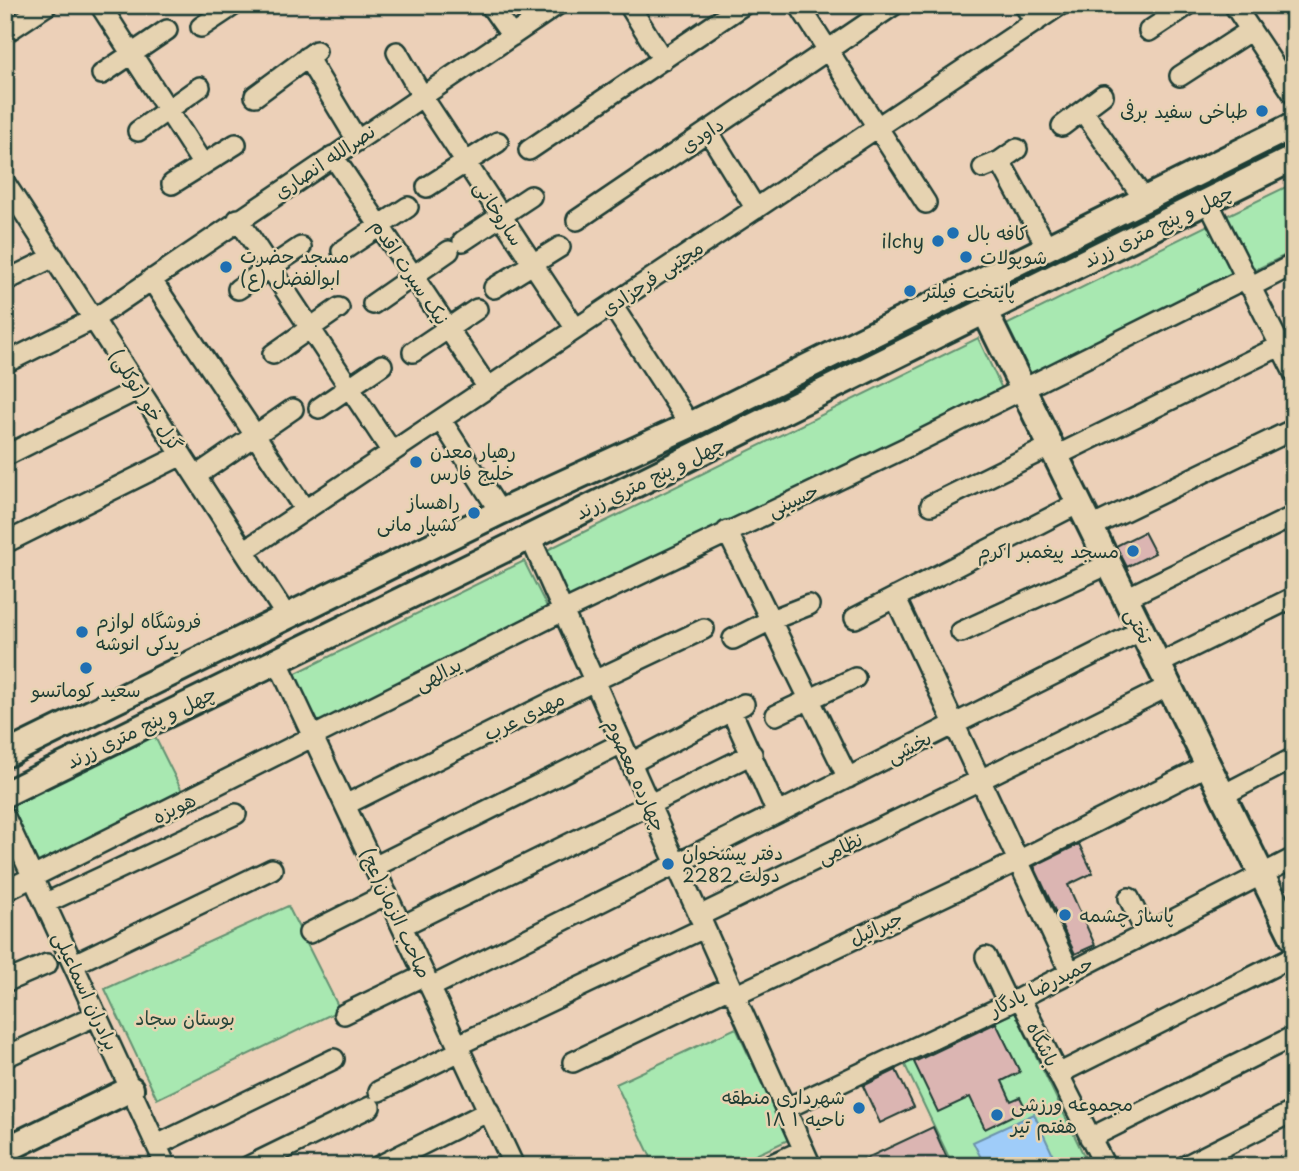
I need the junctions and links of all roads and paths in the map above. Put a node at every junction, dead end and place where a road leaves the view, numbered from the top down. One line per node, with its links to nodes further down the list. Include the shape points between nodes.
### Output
1 (47, 5): 19 (street)
2 (100, 5): 23 (street)
3 (490, 5): 20 (street)
4 (557, 5): 20 (street, نصرالله انصاری)
5 (629, 5): 24 (street)
6 (743, 5): 24 (street)
7 (799, 5): 21 (street)
8 (894, 5): 21 (street, داودی)
9 (1024, 5): 14 (street)
10 (1060, 5): 14 (street, مجتبی فرحزادی)
11 (1188, 5): 18 (street)
12 (1234, 5): 17 (street)
13 (231, 6): 15 (street)
14 (1036, 22): 36 (street, مجتبی فرحزادی)
15 (201, 27)
16 (167, 30): 23 (street)
17 (1251, 30): 26 (street); 29 (street)
18 (1149, 31)
19 (5, 33)
20 (512, 36): 31 (street, نصرالله انصاری)
21 (827, 49): 36 (street); 38 (street, داودی)
22 (397, 52): 31 (street, ساروخانی)
23 (131, 53): 25 (street); 32 (street)
24 (663, 60): 43 (street)
25 (102, 74)
26 (1180, 76)
27 (200, 87): 32 (street)
28 (1103, 95): 33 (street)
29 (1294, 95)
30 (255, 96): 39 (street, via 312,53)
31 (422, 96): 39 (street, نصرالله انصاری); 48 (street, ساروخانی)
32 (167, 109): 37 (street); 47 (street)
33 (1083, 111): 35 (street); 54 (street)
34 (1294, 125): 44 (main road, چهل و پنج متری زرند)
35 (1062, 126)
36 (876, 128): 55 (street); 58 (street, مجتبی فرحزادی)
37 (138, 131)
38 (708, 131): 58 (street); 61 (street, داودی)
39 (357, 140): 45 (street, نصرالله انصاری)
40 (498, 142): 48 (street)
41 (236, 144): 47 (street)
42 (1017, 149): 65 (street, via 991,165)
43 (529, 150)
44 (1235, 153): 49 (main road, via 1255,160); 54 (main road, چهل و پنج متری زرند)
45 (333, 156): 60 (street, نصرالله انصاری); 62 (street, نیک سیرت اقدم)
46 (1294, 158): 49 (main road, چهل و پنج متری زرند)
47 (202, 163): 50 (street)
48 (466, 164): 52 (street); 59 (street, ساروخانی)
49 (1249, 181): 56 (main road, چهل و پنج متری زرند)
50 (172, 184)
51 (6, 187): 67 (street, گزل خو (توکلی))
52 (427, 187)
53 (531, 196): 59 (street)
54 (1144, 199): 65 (main road, چهل و پنج متری زرند)
55 (926, 202)
56 (1208, 202): 74 (street); 81 (main road, چهل و پنج متری زرند)
57 (408, 207): 62 (street)
58 (756, 209): 78 (street, مجتبی فرحزادی)
59 (501, 216): 68 (street, ساروخانی); 71 (street)
60 (239, 219): 70 (street); 72 (street, نصرالله انصاری)
61 (577, 220)
62 (380, 226): 66 (street); 71 (street, نیک سیرت اقدم)
63 (301, 247): 70 (street)
64 (560, 247): 68 (street)
65 (1047, 247): 99 (main road, چهل و پنج متری زرند)
66 (342, 251)
67 (54, 257): 73 (street); 82 (street, گزل خو (توکلی))
68 (532, 264): 75 (street); 85 (street, ساروخانی)
69 (1294, 264): 74 (street, حسینی)
70 (271, 267): 76 (street); 83 (street)
71 (413, 276): 77 (street); 84 (street, نیک سیرت اقدم)
72 (151, 278): 82 (street, نصرالله انصاری); 101 (street)
73 (5, 281)
74 (1248, 282): 86 (street); 94 (street, حسینی)
75 (494, 288)
76 (237, 289)
77 (373, 304)
78 (612, 305): 85 (street, مجتبی فرحزادی); 99 (street)
79 (339, 308): 83 (street)
80 (477, 309): 84 (street)
81 (985, 312): 94 (main road, تختی); 114 (main road, چهل و پنج متری زرند)
82 (94, 319): 89 (street, نصرالله انصاری); 95 (street, گزل خو (توکلی))
83 (311, 328): 88 (street); 92 (street)
84 (448, 329): 87 (street); 93 (street, نیک سیرت اقدم)
85 (576, 329): 93 (street, مجتبی فرحزادی)
86 (1280, 346): 91 (street); 102 (street)
87 (414, 352)
88 (273, 354)
89 (5, 363)
90 (382, 365): 92 (street)
91 (1294, 373)
92 (349, 387): 96 (street); 103 (street)
93 (488, 388): 98 (street, مجتبی فرحزادی)
94 (1023, 388): 102 (main road, تختی); 113 (street, حسینی)
95 (139, 389): 104 (street); 105 (street, گزل خو (توکلی))
96 (319, 408)
97 (293, 409): 101 (street)
98 (441, 420): 103 (street, مجتبی فرحزادی); 110 (street)
99 (690, 425): 110 (main road, چهل و پنج متری زرند)
100 (1294, 429): 112 (street)
101 (256, 435): 106 (street); 109 (street)
102 (1054, 451): 107 (main road, تختی); 108 (street)
103 (392, 452): 109 (street, مجتبی فرحزادی)
104 (5, 456)
105 (182, 456): 106 (street, گزل خو (توکلی)); 115 (street)
106 (196, 476): 116 (street, گزل خو (توکلی))
107 (1080, 503): 112 (main road, تختی); 118 (street)
108 (931, 505)
109 (305, 510): 116 (street, مجتبی فرحزادی)
110 (500, 512): 123 (main road, چهل و پنج متری زرند)
111 (1294, 516): 120 (street)
112 (1091, 527): 117 (main road, تختی)
113 (727, 531): 122 (street, حسینی); 125 (street)
114 (530, 537): 122 (street, چهارده معصوم); 130 (main road, چهل و پنج متری زرند)
115 (5, 543)
116 (244, 551): 123 (street, گزل خو (توکلی))
117 (1109, 564): 120 (main road, تختی); 128 (street)
118 (895, 597): 124 (street); 136 (street)
119 (1294, 597): 131 (street, نظامی)
120 (1126, 598): 127 (main road, تختی)
121 (809, 605): 125 (street)
122 (563, 611): 133 (street, چهارده معصوم); 137 (street, یدالهی)
123 (287, 617): 140 (main road, چهل و پنج متری زرند)
124 (855, 618)
125 (771, 620): 129 (street); 134 (street)
126 (704, 629): 133 (street, مهدی عرب)
127 (1142, 630): 131 (main road, تختی); 136 (street, بخشی)
128 (961, 632)
129 (733, 639)
130 (277, 660): 137 (street, صاحب الزمان(عج)); 146 (main road, چهل و پنج متری زرند)
131 (1164, 675): 143 (main road, تختی); 145 (street, نظامی)
132 (855, 678): 134 (street)
133 (594, 681): 138 (street, چهارده معصوم); 149 (street, مهدی عرب)
134 (810, 699): 135 (street); 144 (street)
135 (776, 715)
136 (954, 724): 144 (street, بخشی); 145 (street)
137 (313, 737): 149 (street, صاحب الزمان(عج)); 159 (street, هویزه)
138 (622, 743): 142 (street, چهارده معصوم); 156 (street)
139 (752, 754): 142 (street, via 738,707); 148 (street); 150 (street)
140 (5, 755)
141 (1294, 758): 147 (street)
142 (631, 763): 148 (street, چهارده معصوم)
143 (1208, 765): 147 (main road, تختی); 154 (street, جبرائیل)
144 (848, 778): 150 (street, بخشی)
145 (981, 780): 154 (street); 164 (street, نظامی)
146 (5, 794)
147 (1223, 795): 158 (main road, تختی)
148 (649, 803): 155 (street, چهارده معصوم); 165 (street)
149 (345, 805): 156 (street, صاحب الزمان(عج))
150 (777, 813): 155 (street, بخشی)
151 (236, 814): 163 (street)
152 (5, 817): 159 (street, برادران اسماعیلی)
153 (1294, 858): 158 (street, حمیدرضا یادگار)
154 (1018, 861): 173 (street); 176 (street, جبرائیل)
155 (676, 864): 164 (street, چهارده معصوم); 174 (street, بخشی)
156 (374, 867): 161 (street, صاحب الزمان(عج))
157 (272, 869): 172 (street)
158 (1262, 875): 167 (street, حمیدرضا یادگار); 168 (main road, تختی)
159 (34, 877): 160 (street, هویزه); 163 (street, برادران اسماعیلی)
160 (5, 891)
161 (387, 894): 165 (street, صاحب الزمان(عج)); 166 (street)
162 (1129, 898): 167 (street)
163 (46, 903): 172 (street, برادران اسماعیلی)
164 (701, 922): 176 (street, چهارده معصوم); 181 (street, نظامی)
165 (402, 926): 174 (street, صاحب الزمان(عج))
166 (309, 933)
167 (1146, 933): 173 (street, حمیدرضا یادگار)
168 (1294, 940)
169 (1294, 956): 185 (street)
170 (986, 957): 177 (street, باشگاه)
171 (47, 964): 175 (street)
172 (74, 964): 179 (street, برادران اسماعیلی)
173 (1070, 972): 177 (street, حمیدرضا یادگار)
174 (428, 981): 178 (street, بخشی); 181 (street, صاحب الزمان(عج))
175 (5, 982)
176 (732, 991): 184 (street, جبرائیل); 187 (street, چهارده معصوم)
177 (1014, 1000): 185 (street, باشگاه); 187 (street, حمیدرضا یادگار)
178 (344, 1014)
179 (97, 1015): 182 (street); 186 (street, برادران اسماعیلی)
180 (1294, 1036): 190 (street)
181 (459, 1048): 188 (street, صاحب الزمان(عج)); 195 (street, نظامی)
182 (5, 1057)
183 (334, 1059): 191 (street)
184 (573, 1062)
185 (1058, 1074): 190 (street, باشگاه)
186 (131, 1089): 191 (street, برادران اسماعیلی); 192 (main road)
187 (785, 1109): 193 (street, چهارده معصوم)
188 (489, 1111): 196 (street); 197 (street, صاحب الزمان(عج))
189 (1294, 1111): 200 (street)
190 (1090, 1138): 199 (street, باشگاه)
191 (156, 1145): 194 (street, برادران اسماعیلی)
192 (5, 1150)
193 (807, 1158): 198 (street)
194 (166, 1166)
195 (249, 1166)
196 (379, 1166)
197 (514, 1166)
198 (768, 1166)
199 (1105, 1166)
200 (1185, 1166)

